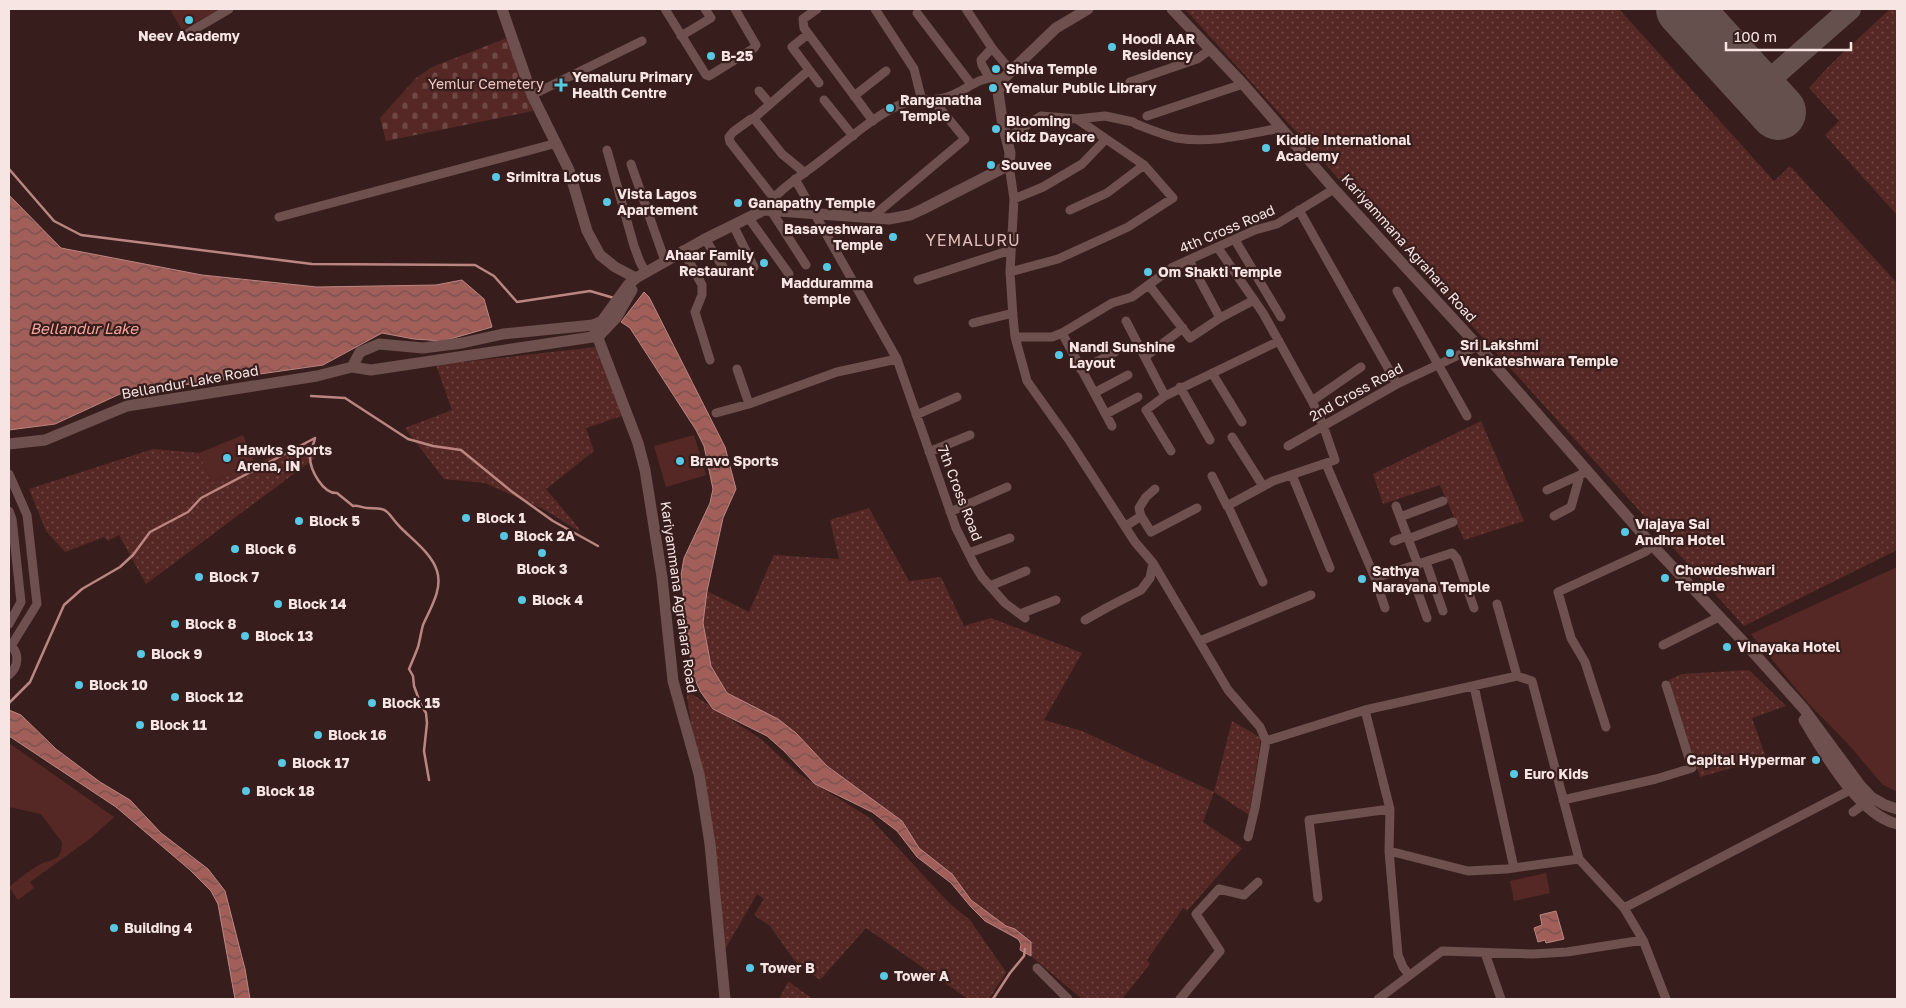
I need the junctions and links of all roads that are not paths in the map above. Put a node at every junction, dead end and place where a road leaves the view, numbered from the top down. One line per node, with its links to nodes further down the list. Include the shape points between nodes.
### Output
1 (229, 9): 12 (street)
2 (502, 9): 27 (street)
3 (665, 9): 14 (street)
4 (705, 9): 14 (street, via 710,18)
5 (734, 9): 14 (street, via 756,45 712,75 706,75)
6 (817, 9): 13 (street, via 803,20)
7 (875, 9): 30 (street, via 914,69)
8 (1088, 9): 20 (street, via 1056,28)
9 (1172, 9): 17 (street, Kariyammana Agrahara Road)
10 (968, 10): 16 (street)
11 (918, 13): 24 (street)
12 (188, 33)
13 (808, 34): 18 (street, via 792,47); 28 (street)
14 (682, 36)
15 (642, 41): 27 (street)
16 (992, 48): 20 (street); 21 (street, via 981,60)
17 (1210, 49): 22 (street, via 1197,59); 25 (street, Kariyammana Agrahara Road)
18 (809, 70): 23 (street); 32 (street)
19 (886, 71): 28 (street)
20 (1007, 75): 21 (street); 39 (street, via 998,92)
21 (988, 77): 24 (street)
22 (1130, 82)
23 (819, 83)
24 (971, 84): 31 (street, via 949,97)
25 (1243, 84): 33 (street); 37 (street, Kariyammana Agrahara Road)
26 (759, 91): 32 (street)
27 (532, 95): 41 (street)
28 (854, 96): 36 (street)
29 (824, 100): 38 (street)
30 (922, 101): 31 (street); 36 (street, via 903,103)
31 (934, 101): 57 (street, via 964,141)
32 (770, 104): 35 (street)
33 (1146, 116)
34 (1078, 119): 37 (street, via 1105,116 1133,122 1176,138 1201,140); 39 (street, via 1042,116); 40 (street)
35 (753, 120): 46 (street, via 782,154); 49 (street, via 733,132 730,142)
36 (873, 121): 38 (street)
37 (1281, 128): 48 (street, Kariyammana Agrahara Road)
38 (853, 136): 46 (street)
39 (1007, 138): 44 (street)
40 (1106, 139): 45 (street); 50 (street, via 1082,164)
41 (557, 143): 55 (street); 72 (street, via 569,170 587,230 600,256)
42 (607, 150): 72 (street, via 640,262)
43 (631, 164): 65 (street)
44 (1008, 165): 50 (street); 57 (street, via 910,215)
45 (1144, 165): 52 (street, via 1107,193); 69 (street, via 1173,198 1128,227 1058,260)
46 (805, 173): 47 (street)
47 (795, 179): 49 (street); 54 (street, 7th Cross Road)
48 (1334, 189): 53 (street, 4th Cross Road); 87 (street, Kariyammana Agrahara Road)
49 (773, 197): 51 (street)
50 (1014, 199): 63 (street)
51 (767, 210): 54 (street); 56 (street); 66 (street)
52 (1070, 210)
53 (1299, 210): 60 (street, 4th Cross Road, via 1277,224); 99 (street)
54 (813, 214): 57 (street); 90 (street, 7th Cross Road)
55 (279, 217)
56 (748, 217): 58 (street); 70 (street)
57 (871, 218)
58 (733, 225): 59 (street); 67 (street)
59 (705, 238): 62 (street); 68 (street)
60 (1235, 240): 61 (street, 4th Cross Road); 77 (street)
61 (1218, 248): 64 (street, 4th Cross Road); 75 (street)
62 (683, 250): 65 (street); 91 (street, via 702,285 702,296 695,312)
63 (1011, 250): 69 (street); 71 (street)
64 (1189, 260): 73 (street, 4th Cross Road); 78 (street)
65 (665, 261): 72 (street)
66 (806, 264)
67 (754, 267)
68 (725, 270)
69 (1010, 272): 76 (street)
70 (789, 274)
71 (918, 280)
72 (635, 281): 81 (street)
73 (1149, 285): 82 (street); 83 (street, 4th Cross Road)
74 (1397, 290): 92 (street)
75 (1254, 300): 78 (street); 86 (street)
76 (1013, 314): 80 (street); 85 (street)
77 (1281, 316)
78 (1220, 318): 82 (street, via 1190,338)
79 (1126, 320): 89 (street)
80 (973, 323)
81 (601, 325): 84 (street); 93 (street, via 503,334 423,348 379,344 360,352)
82 (1182, 328): 89 (street)
83 (1062, 333): 85 (street, 4th Cross Road, via 1052,337); 96 (street)
84 (599, 336): 93 (street, Bellandur Lake Road, via 371,370); 194 (street, Kariyammana Agrahara Road, via 645,470 662,577 673,681 699,774 710,844)
85 (1015, 337): 140 (street, via 1027,381)
86 (1279, 342): 97 (street); 105 (street)
87 (1478, 346): 92 (street, 2nd Cross Road); 122 (street, Kariyammana Agrahara Road)
88 (1115, 352): 96 (street)
89 (1145, 357): 102 (street)
90 (896, 359): 106 (street, via 837,372); 109 (street, 7th Cross Road)
91 (710, 360)
92 (1439, 364): 99 (street, 2nd Cross Road); 110 (street)
93 (352, 367): 117 (street, Bellandur Lake Road, via 316,376 127,406 45,440)
94 (1361, 367): 105 (street, 2nd Cross Road)
95 (737, 369): 106 (street)
96 (1081, 370): 101 (street)
97 (1212, 372): 100 (street); 111 (street)
98 (1128, 375): 101 (street)
99 (1397, 384): 112 (street, 2nd Cross Road)
100 (1180, 387): 102 (street); 116 (street)
101 (1094, 392): 108 (street)
102 (1165, 396): 119 (street, via 1146,410)
103 (1138, 397): 108 (street)
104 (956, 398): 109 (street)
105 (1312, 401): 112 (street)
106 (749, 404): 107 (street)
107 (716, 413)
108 (1106, 414): 113 (street)
109 (916, 415): 120 (street, 7th Cross Road)
110 (1467, 416)
111 (1242, 422)
112 (1323, 425): 118 (street, 2nd Cross Road); 121 (street, via 1335,460)
113 (1112, 426)
114 (970, 436): 120 (street)
115 (1232, 437): 126 (street)
116 (1210, 440)
117 (9, 444)
118 (1288, 446)
119 (1171, 451)
120 (929, 452): 135 (street, 7th Cross Road)
121 (1326, 464): 124 (street); 150 (street)
122 (1584, 473): 129 (street); 137 (street, via 1571,507); 144 (street, Kariyammana Agrahara Road)
123 (9, 474): 164 (street, via 27,515 37,604)
124 (1292, 475): 126 (street); 148 (street)
125 (1212, 476): 131 (street)
126 (1263, 486): 131 (street, via 1228,506)
127 (1007, 487): 135 (street)
128 (1155, 489): 136 (street, via 1139,508)
129 (1547, 490)
130 (1443, 501): 138 (street)
131 (1226, 504): 151 (street)
132 (1396, 506): 138 (street)
133 (1198, 508): 136 (street, via 1151,532)
134 (9, 511): 162 (street, via 21,602)
135 (950, 512): 145 (street, 7th Cross Road)
136 (1140, 516): 140 (street)
137 (1554, 516)
138 (1400, 517): 141 (street)
139 (1453, 522): 141 (street)
140 (1126, 526): 146 (street)
141 (1407, 537): 143 (street); 147 (street)
142 (1010, 538): 145 (street)
143 (1394, 540)
144 (1653, 546): 159 (street, Kariyammana Agrahara Road); 172 (street, via 1558,592)
145 (968, 553): 152 (street, 7th Cross Road)
146 (1153, 563): 161 (street, via 1150,578 1141,590); 163 (street)
147 (1418, 565): 150 (street); 157 (street, via 1452,554 1456,556); 158 (street); 160 (street)
148 (1330, 568)
149 (1026, 572): 152 (street)
150 (1375, 578): 156 (street)
151 (1263, 582)
152 (990, 586): 154 (street, 7th Cross Road, via 1023,616)
153 (1311, 595): 163 (street)
154 (1056, 600)
155 (1497, 604): 167 (street)
156 (1385, 608)
157 (1474, 608)
158 (1443, 612)
159 (1719, 617): 165 (street); 170 (street, Kariyammana Agrahara Road)
160 (1427, 618)
161 (1085, 620)
162 (9, 624)
163 (1200, 642): 173 (street, via 1228,690 1260,727)
164 (10, 645): 166 (street, via 17,660)
165 (1663, 645)
166 (9, 675)
167 (1517, 676): 169 (street); 175 (street, via 1532,681)
168 (1666, 685): 175 (street, via 1692,768)
169 (1474, 686): 171 (street); 184 (street)
170 (1788, 693): 174 (street, Kariyammana Agrahara Road, via 1804,709); 174 (street, via 1824,753)
171 (1365, 710): 173 (street); 177 (street)
172 (1606, 727)
173 (1266, 741): 181 (street)
174 (1855, 787): 176 (street); 187 (street)
175 (1563, 800): 183 (street)
176 (1868, 801): 178 (street); 179 (street); 180 (street, via 1879,820)
177 (1390, 809): 182 (street); 186 (street, via 1309,820)
178 (1897, 809)
179 (1853, 812)
180 (1897, 824)
181 (1248, 837)
182 (1389, 851): 184 (street, via 1468,871); 191 (street, via 1398,955)
183 (1579, 859): 184 (street); 187 (street)
184 (1514, 868)
185 (1258, 882): 192 (street, via 1244,895 1219,889 1196,914 1220,951)
186 (1318, 898)
187 (1624, 908): 188 (street)
188 (1643, 940): 189 (street, via 1567,952); 197 (street)
189 (1485, 953): 191 (street, via 1442,951); 196 (street)
190 (1037, 968): 195 (street)
191 (1409, 975): 193 (street)
192 (1184, 998)
193 (1383, 998)
194 (725, 999)
195 (1068, 999)
196 (1501, 999)
197 (1666, 999)

